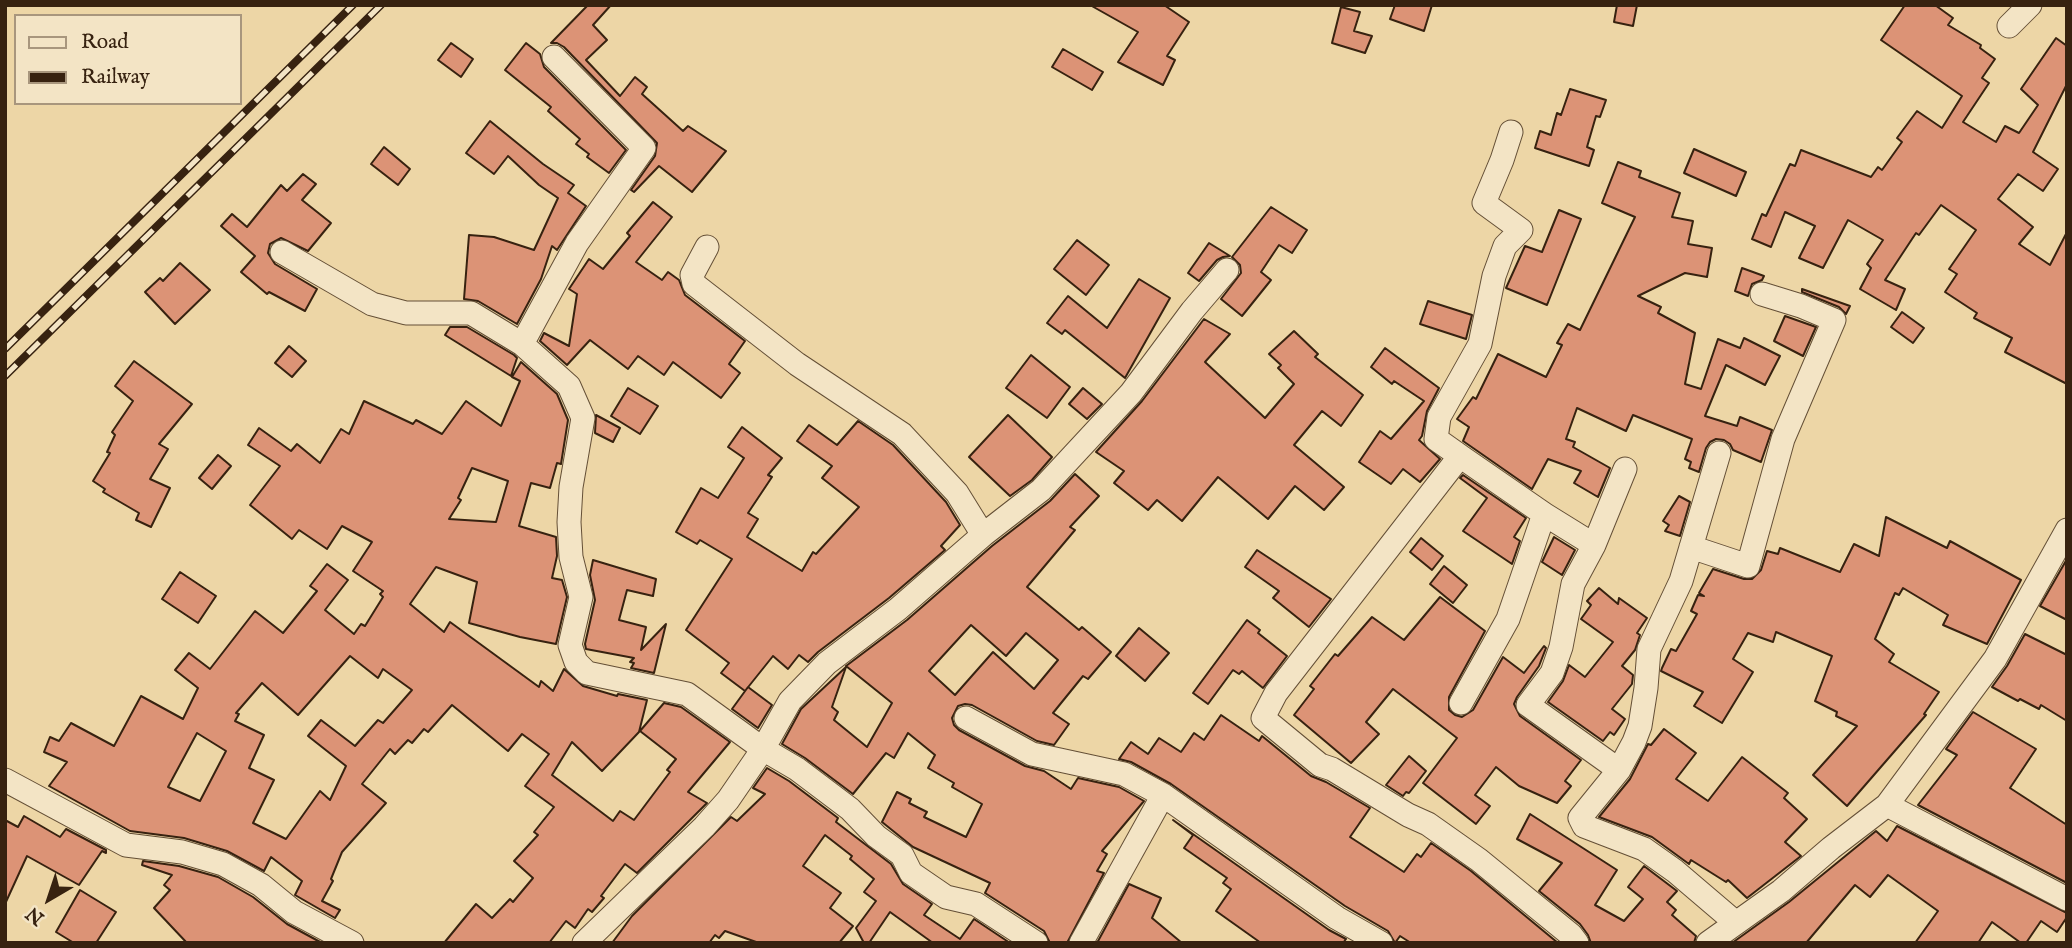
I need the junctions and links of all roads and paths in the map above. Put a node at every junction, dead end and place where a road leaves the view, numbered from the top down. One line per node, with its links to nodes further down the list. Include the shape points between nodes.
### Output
1 (2030, 5): 2 (street)
2 (2009, 26)
3 (554, 57): 9 (street, via 644,148 577,243)
4 (1511, 132): 11 (street, via 1484,203 1521,230 1505,246 1494,276 1480,344 1438,417 1436,439)
5 (706, 247): 15 (street, via 692,275 694,284 797,364 902,434 957,494)
6 (282, 252): 9 (street, via 372,303 406,313 471,313)
7 (1227, 270): 15 (street, via 1131,393 1077,453 1041,490)
8 (1762, 294): 17 (street, via 1833,320 1783,439 1748,566)
9 (522, 344): 20 (street, via 569,386 583,418 569,522 571,557 582,597 570,645 576,662 587,673 687,694)
10 (1719, 453): 17 (street)
11 (1460, 456): 13 (street); 33 (street, via 1276,693 1263,718 1320,765 1428,824 1479,860)
12 (1625, 469): 16 (street)
13 (1544, 514): 16 (street); 18 (street, via 1508,620)
14 (2067, 530): 24 (street, via 1995,659)
15 (983, 535): 20 (street, via 827,663 790,701)
16 (1594, 545): 21 (street, via 1573,584 1552,673 1528,705)
17 (1691, 547): 21 (street, via 1649,649 1640,726)
18 (1461, 703)
19 (966, 718): 23 (street, via 1032,754 1124,774)
20 (763, 749): 29 (street, via 704,827); 30 (street, via 850,809 902,855 911,873 946,897 976,904)
21 (1619, 770): 26 (street, via 1580,818 1584,826 1644,849)
22 (5, 780): 27 (street, via 126,845 182,852 223,864 261,884)
23 (1163, 795): 31 (street); 32 (street, via 1337,918)
24 (1887, 805): 25 (street); 26 (street)
25 (2067, 899)
26 (1736, 923): 34 (street)
27 (320, 936): 28 (street)
28 (352, 943)
29 (584, 943)
30 (1036, 943)
31 (1081, 943)
32 (1381, 943)
33 (1577, 943)
34 (1707, 943)

